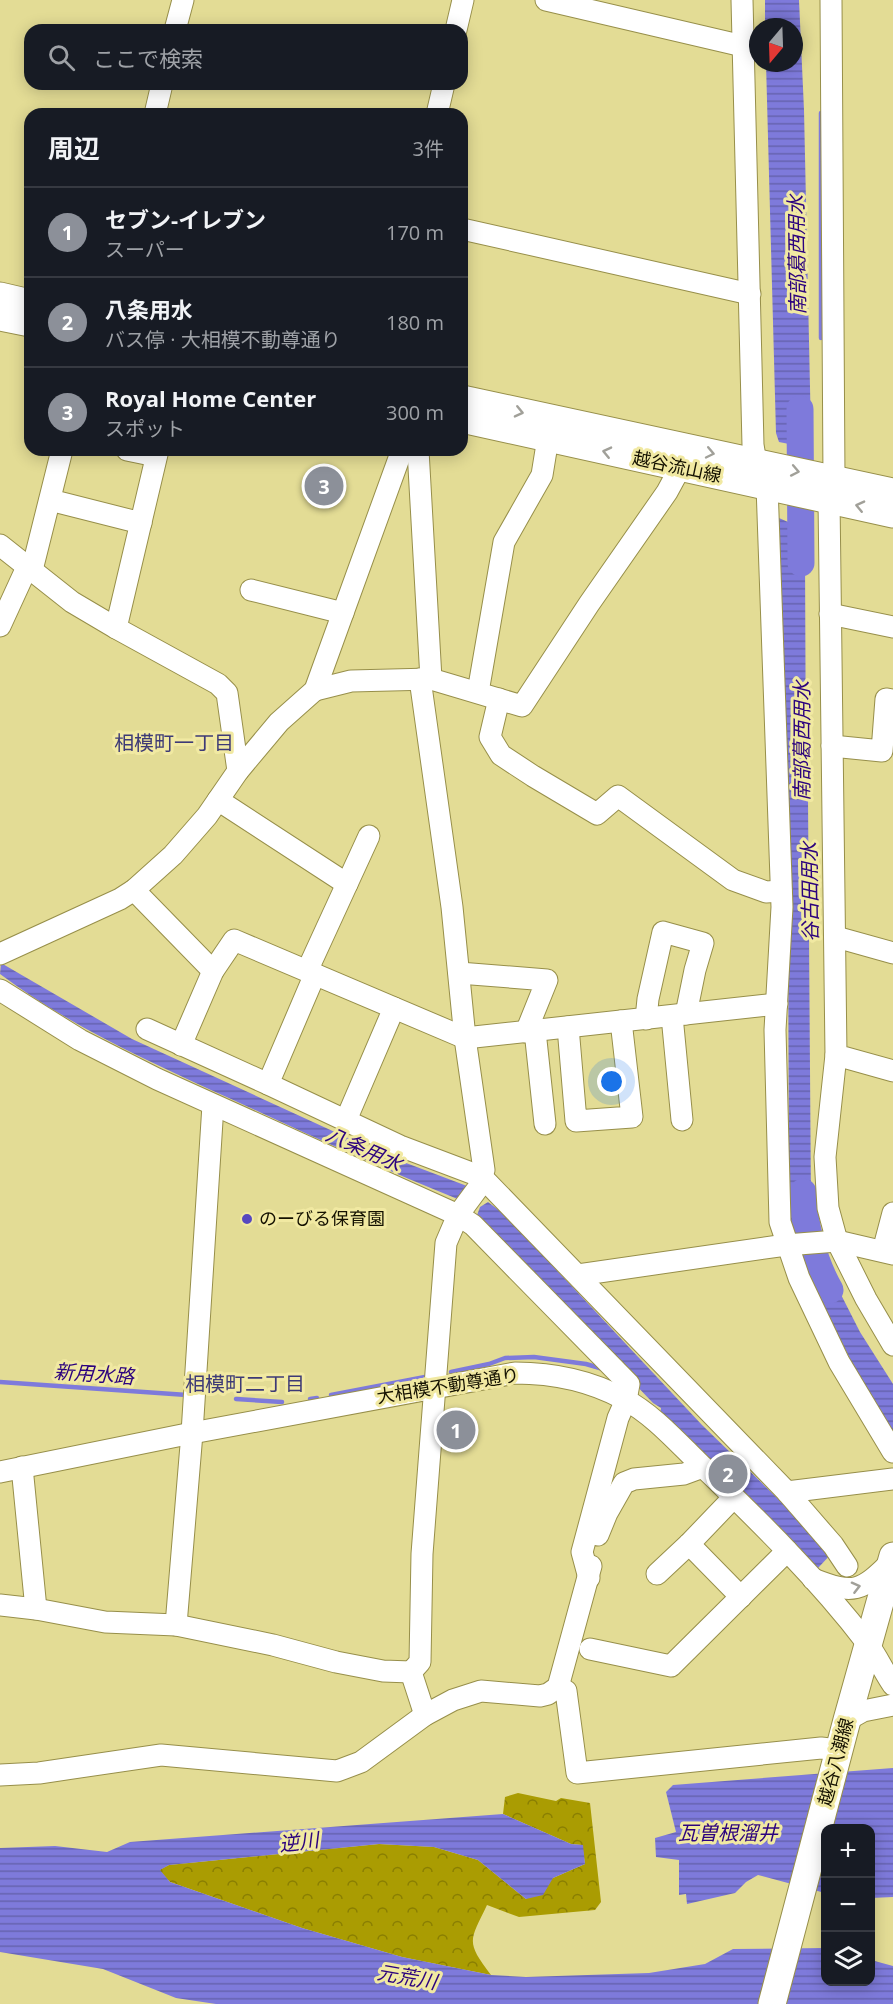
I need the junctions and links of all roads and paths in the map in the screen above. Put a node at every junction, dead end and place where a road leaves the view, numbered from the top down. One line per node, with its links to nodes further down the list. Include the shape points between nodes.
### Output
1 (183, 0): 6 (street)
2 (463, 0): 7 (street)
3 (546, 0): 8 (street)
4 (742, 0): 8 (street)
5 (831, 0): 28 (street)
6 (177, 24)
7 (457, 24)
8 (743, 46): 14 (street)
9 (161, 90): 11 (street)
10 (443, 90): 12 (street)
11 (156, 108)
12 (438, 108)
13 (468, 230): 14 (street)
14 (750, 294): 27 (street, via 753,445)
15 (0, 296): 16 (main road)
16 (24, 302)
17 (0, 317): 18 (main road)
18 (24, 322)
19 (468, 401): 27 (main road, 越谷流山線, one-way to 27)
20 (468, 420): 21 (main road, 越谷流山線)
21 (548, 438): 26 (main road, 越谷流山線, one-way to 21); 43 (street, via 542,475 504,542)
22 (61, 456): 30 (street)
23 (156, 456): 32 (street)
24 (400, 456): 36 (street)
25 (418, 456): 41 (street)
26 (680, 468): 27 (main road, 越谷流山線); 44 (street, via 522,706)
27 (762, 475): 28 (main road, 越谷流山線); 52 (street)
28 (831, 489): 29 (main road, 越谷流山線); 31 (main road, 越谷流山線, one-way to 28); 37 (street)
29 (893, 492)
30 (50, 500): 32 (street); 34 (street)
31 (893, 514)
32 (141, 523): 40 (street)
33 (0, 545): 34 (street)
34 (30, 567): 38 (street); 40 (street, via 72,602)
35 (251, 590): 36 (street)
36 (342, 613): 42 (street)
37 (830, 614): 39 (street); 46 (street)
38 (0, 626)
39 (893, 627)
40 (116, 628): 47 (street, via 218,684 227,693)
41 (425, 679): 42 (street, via 351,681); 43 (street); 58 (street)
42 (315, 690): 47 (street, via 279,722)
43 (478, 692): 44 (street)
44 (499, 699): 52 (street, via 490,737 501,754 533,776 597,814 618,796 733,880 766,892)
45 (893, 700): 46 (street, via 886,699 882,751)
46 (832, 746): 53 (street)
47 (238, 771): 48 (street)
48 (218, 800): 50 (street); 51 (street, via 173,855)
49 (369, 837): 50 (street)
50 (347, 884): 57 (street)
51 (134, 890): 55 (street); 56 (street)
52 (780, 891): 60 (street)
53 (836, 937): 54 (street); 70 (street)
54 (893, 953)
55 (0, 954)
56 (213, 971): 57 (street, via 234,940); 69 (street)
57 (311, 973): 61 (street); 72 (street)
58 (459, 973): 67 (street, via 547,980); 68 (street)
59 (0, 990): 73 (street, via 80,1040)
60 (777, 1004): 62 (street); 81 (street, via 780,1222)
61 (394, 1008): 68 (street); 74 (street)
62 (679, 1015): 63 (street); 63 (street, via 703,943 663,932); 75 (street)
63 (646, 1018): 64 (street)
64 (621, 1021): 65 (street); 65 (street, via 632,1117 576,1121)
65 (568, 1027): 67 (street)
66 (147, 1029): 69 (street)
67 (530, 1031): 68 (street); 76 (street)
68 (465, 1038): 77 (street, via 484,1170)
69 (181, 1045): 72 (street)
70 (836, 1055): 71 (street); 80 (street, via 825,1157 828,1208)
71 (893, 1071)
72 (268, 1084): 74 (street)
73 (213, 1105): 79 (street); 87 (street)
74 (346, 1120): 77 (street)
75 (682, 1120)
76 (545, 1124)
77 (480, 1182): 79 (street); 83 (street)
78 (893, 1213): 82 (street)
79 (458, 1215): 85 (street, via 447,1243); 86 (street, via 473,1225 629,1384)
80 (837, 1242): 81 (street); 82 (street); 84 (street)
81 (786, 1245): 83 (street); 88 (street, via 839,1362)
82 (888, 1253)
83 (578, 1275): 93 (street)
84 (893, 1345)
85 (436, 1386): 86 (street, 大相模不動尊通り, via 515,1373 544,1373 585,1382); 87 (street, 大相模不動尊通り); 108 (street, via 422,1554 420,1662)
86 (626, 1400): 90 (street, 大相模不動尊通り); 100 (street, via 582,1552)
87 (192, 1433): 89 (street, 大相模不動尊通り); 105 (street)
88 (893, 1452)
89 (22, 1467): 91 (street, 大相模不動尊通り); 104 (street)
90 (703, 1467): 94 (street, 大相模不動尊通り); 100 (street, via 684,1474 624,1483 595,1543)
91 (0, 1472)
92 (893, 1479): 93 (street)
93 (787, 1491): 98 (street)
94 (734, 1497): 95 (street); 96 (street, 大相模不動尊通り)
95 (689, 1544): 99 (street); 102 (street)
96 (787, 1551): 101 (street, 大相模不動尊通り); 102 (street)
97 (892, 1559): 101 (street, one-way to 97, via 836,1588 861,1587); 106 (main road, 越谷八潮線)
98 (847, 1566)
99 (657, 1574)
100 (589, 1578): 110 (street)
101 (813, 1579): 106 (street, 大相模不動尊通り)
102 (741, 1597): 107 (street, via 670,1666)
103 (0, 1605): 104 (street)
104 (36, 1609): 105 (street, via 105,1622)
105 (176, 1625): 108 (street, via 336,1662)
106 (868, 1644): 109 (street, 大相模不動尊通り); 113 (main road, 越谷八潮線)
107 (590, 1648)
108 (411, 1672): 112 (street)
109 (893, 1685)
110 (558, 1687): 112 (street, via 540,1696 481,1691); 114 (street, via 566,1691 577,1773 821,1748)
111 (893, 1705): 113 (street, via 863,1711)
112 (425, 1715): 115 (street, via 361,1762 337,1771 161,1755)
113 (847, 1720): 114 (main road, 越谷八潮線)
114 (838, 1755): 116 (main road, 越谷八潮線)
115 (0, 1775)
116 (772, 2004)

